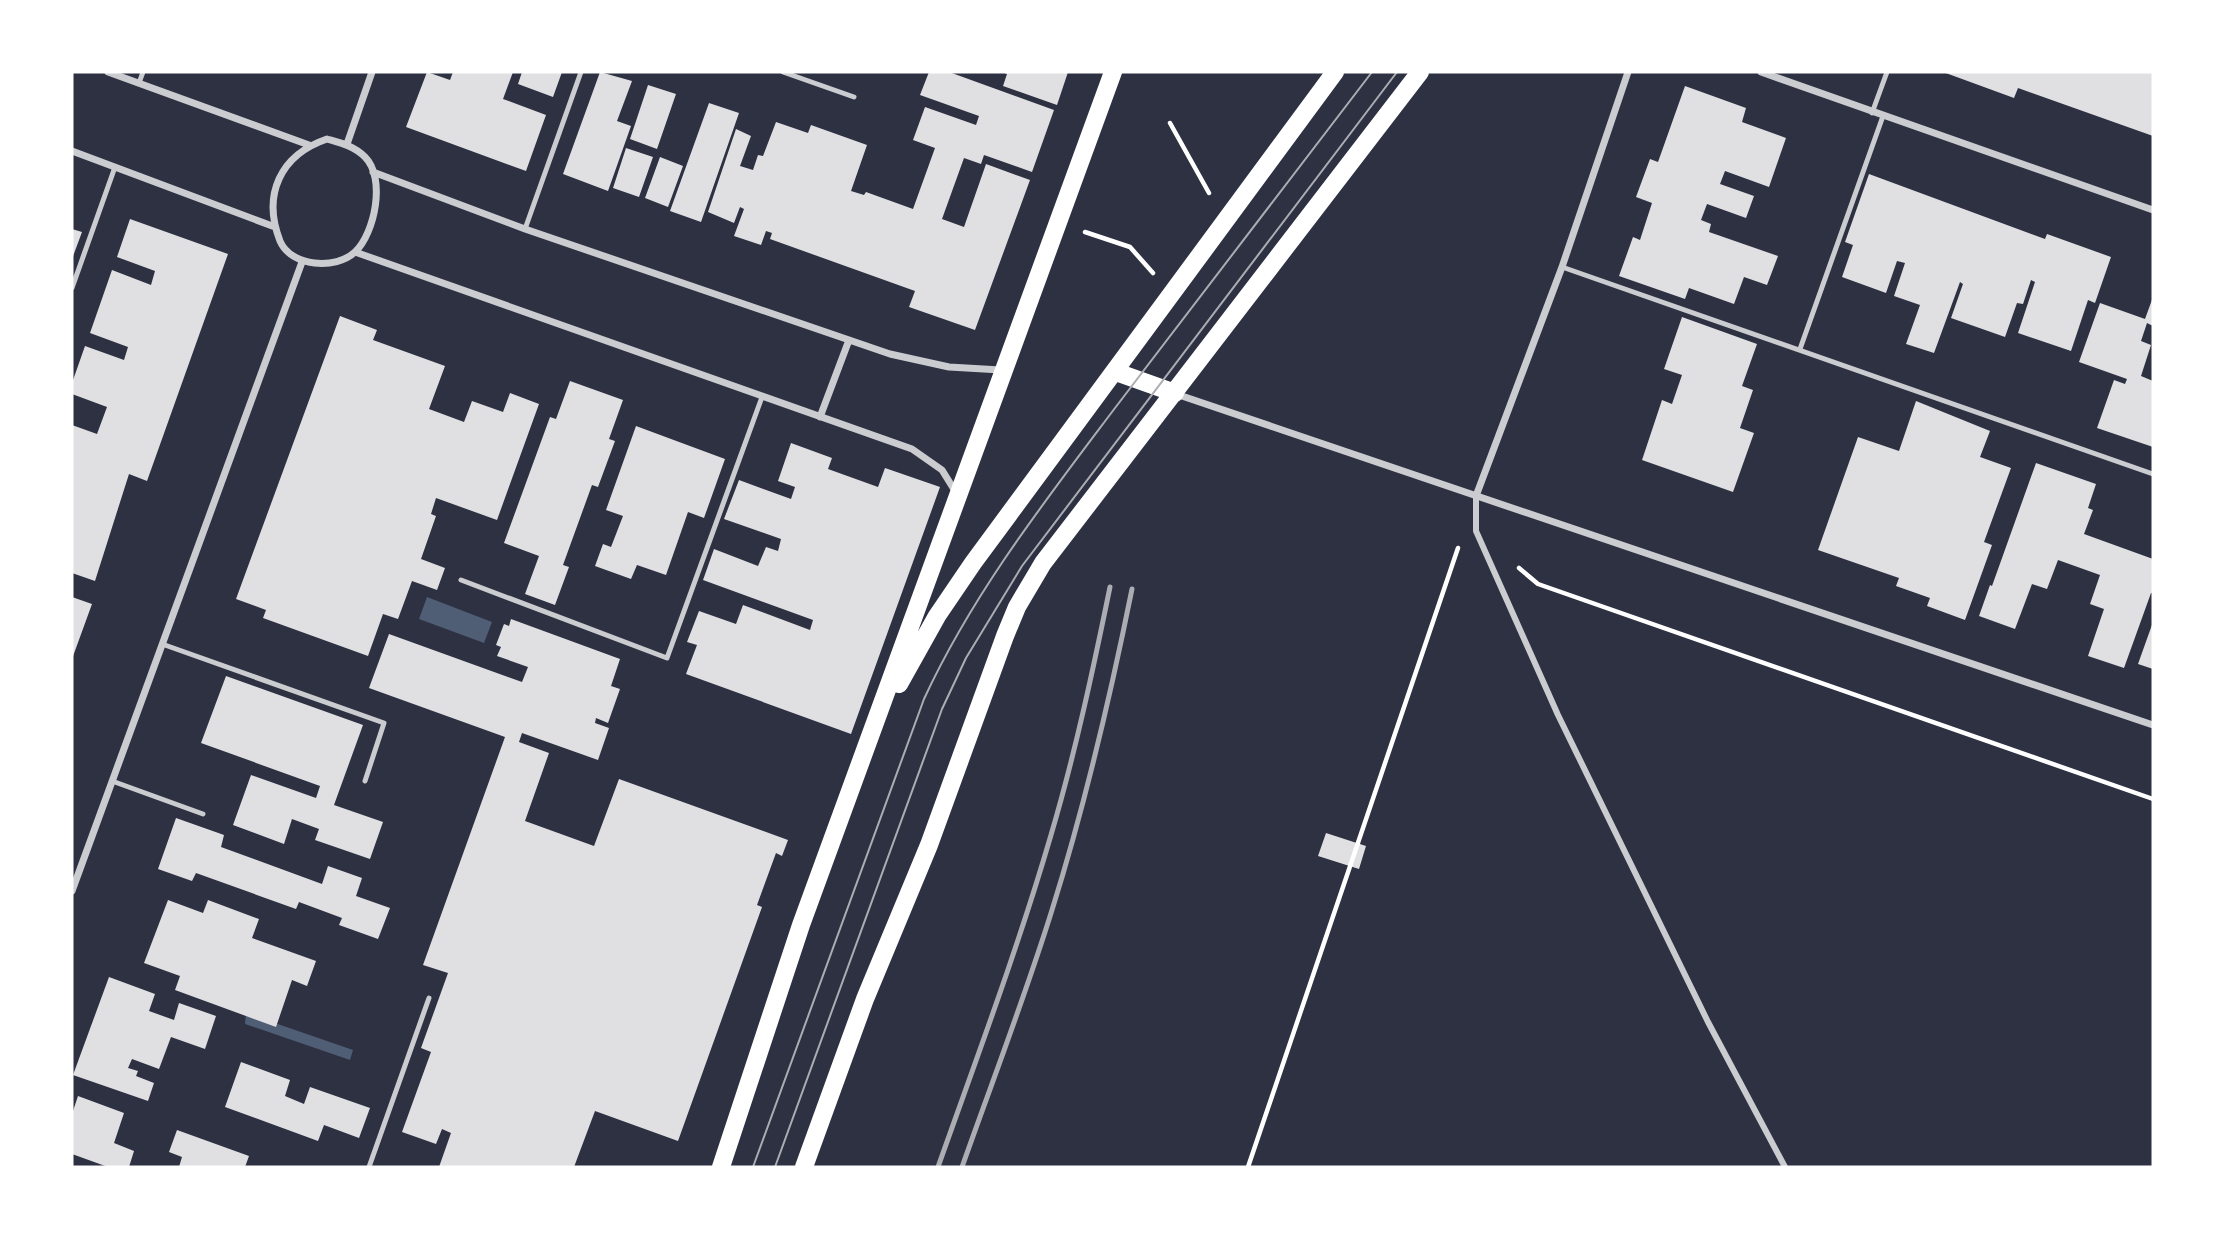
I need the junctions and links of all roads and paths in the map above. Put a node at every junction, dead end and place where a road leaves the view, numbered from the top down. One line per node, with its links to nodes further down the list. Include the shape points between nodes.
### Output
1 (108, 72): 12 (street)
2 (143, 72): 12 (lane)
3 (372, 72): 17 (street)
4 (581, 72): 25 (lane)
5 (783, 72): 13 (lane)
6 (1113, 72): 34 (main road)
7 (1335, 72): 35 (main road)
8 (1420, 72): 36 (main road)
9 (1628, 72): 29 (street)
10 (1760, 72): 14 (street)
11 (1888, 72): 14 (lane)
12 (139, 83): 18 (street)
13 (854, 97)
14 (1872, 113): 15 (street)
15 (1883, 116): 23 (street); 33 (lane)
16 (1170, 123): 22 (path)
17 (347, 144): 18 (street, via 327,139); 21 (street, via 366,158)
18 (309, 145): 24 (street, via 288,160 277,184)
19 (72, 151): 20 (street)
20 (116, 167): 24 (street); 31 (lane)
21 (373, 172): 25 (street); 27 (street, via 374,213)
22 (1211, 197)
23 (2153, 210)
24 (275, 227): 28 (street, via 282,245)
25 (525, 229): 32 (street)
26 (1077, 229): 30 (path, via 1130,247)
27 (355, 252): 28 (street, via 338,261); 37 (street)
28 (302, 262): 44 (street)
29 (1562, 267): 33 (lane); 41 (street)
30 (1157, 278)
31 (72, 288)
32 (849, 340): 34 (street, via 920,363); 38 (street)
33 (1800, 349): 39 (lane)
34 (1002, 370): 40 (main road)
35 (1116, 372): 36 (main road); 46 (main road, via 953,592)
36 (1175, 393): 41 (street); 55 (main road, via 1043,563 1017,607)
37 (762, 397): 38 (street); 43 (lane, via 667,658)
38 (820, 417): 40 (street, via 927,457 942,470)
39 (2153, 474)
40 (957, 495): 46 (main road)
41 (1476, 496): 45 (street); 56 (path); 57 (street, via 1476,531 1558,715)
42 (1517, 566): 49 (path, via 1538,584)
43 (461, 580)
44 (162, 643): 47 (street); 48 (lane, via 384,723)
45 (2153, 724)
46 (874, 730): 54 (main road, via 797,936)
47 (112, 780): 50 (lane); 51 (street)
48 (365, 782)
49 (2153, 799)
50 (203, 814)
51 (72, 891)
52 (429, 998): 53 (lane)
53 (369, 1167)
54 (721, 1167)
55 (804, 1167)
56 (1248, 1167)
57 (1785, 1167)

